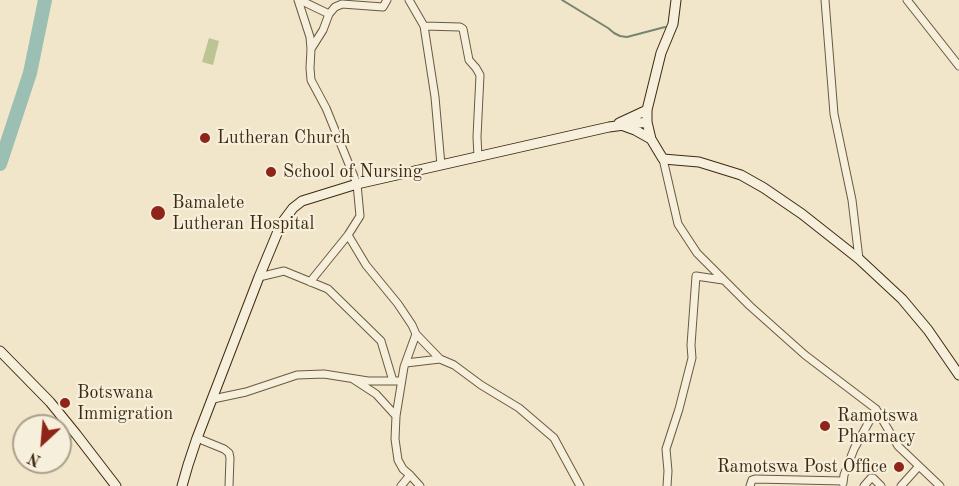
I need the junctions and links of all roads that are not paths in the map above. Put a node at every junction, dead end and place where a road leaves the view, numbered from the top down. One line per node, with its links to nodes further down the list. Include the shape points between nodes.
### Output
1 (299, 0): 8 (street); 10 (street)
2 (387, 0): 7 (street, via 383,6)
3 (409, 0): 9 (street)
4 (676, 0): 12 (main road, via 673,24 661,53)
5 (825, 0): 21 (street, via 834,114 852,200)
6 (907, 0): 11 (street)
7 (340, 2): 8 (street)
8 (329, 14): 10 (street)
9 (424, 26): 16 (street, via 463,29 469,60 480,75); 18 (street)
10 (311, 49): 19 (street, via 311,80)
11 (959, 66)
12 (647, 110): 13 (main road); 14 (main road)
13 (648, 122): 14 (main road); 15 (main road)
14 (614, 126): 15 (main road, via 627,127); 16 (main road)
15 (651, 139): 17 (main road)
16 (478, 157): 18 (main road)
17 (663, 159): 21 (main road, via 699,162 741,175 802,214); 23 (street, via 678,224 697,253)
18 (441, 165): 19 (main road)
19 (357, 184): 20 (street, via 360,216); 22 (main road, via 302,201 293,208 281,224)
20 (348, 235): 24 (street); 25 (street)
21 (859, 259): 29 (main road, via 902,299)
22 (259, 276): 24 (street, via 284,271); 33 (main road)
23 (723, 280): 34 (street, via 805,355); 46 (street, via 696,276 692,358 666,449)
24 (310, 282): 31 (street, via 328,289 381,341)
25 (416, 334): 27 (street); 28 (street)
26 (0, 351): 40 (main road, via 50,402)
27 (440, 358): 28 (street); 45 (street, via 519,408 554,438)
28 (406, 363): 32 (street)
29 (959, 375)
30 (350, 378): 31 (street); 33 (street, via 297,375); 35 (street, via 376,394)
31 (393, 381): 32 (street)
32 (401, 381): 35 (street)
33 (213, 399): 36 (main road)
34 (876, 409): 37 (street, via 898,446); 39 (street, via 854,449)
35 (396, 416): 38 (street, via 398,460)
36 (197, 438): 41 (main road); 42 (street, via 229,453)
37 (919, 466): 50 (street); 51 (street)
38 (410, 475): 43 (street); 44 (street)
39 (843, 484): 47 (street, via 755,479)
40 (116, 486)
41 (182, 486)
42 (229, 486)
43 (400, 486)
44 (420, 486)
45 (580, 486)
46 (667, 486)
47 (750, 486)
48 (864, 486): 49 (street, via 873,478)
49 (880, 486)
50 (901, 486)
51 (940, 486)

